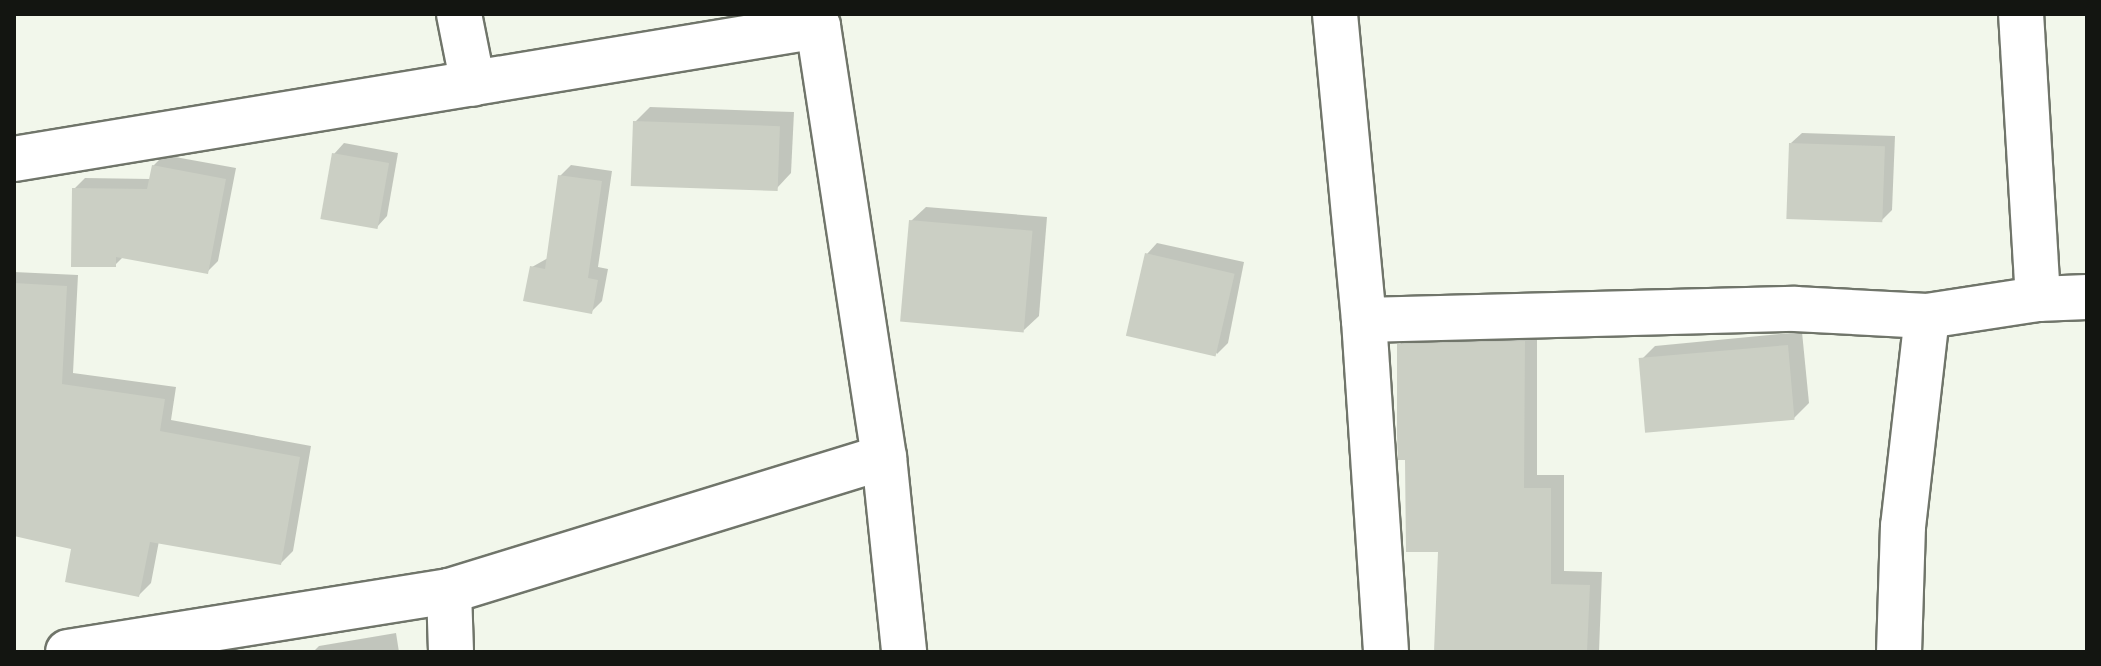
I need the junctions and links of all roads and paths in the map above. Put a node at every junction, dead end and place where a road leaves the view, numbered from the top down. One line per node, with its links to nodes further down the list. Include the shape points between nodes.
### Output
1 (459, 14): 5 (street)
2 (1335, 14): 10 (street)
3 (2021, 14): 8 (street)
4 (818, 20): 5 (street); 11 (street)
5 (473, 84): 6 (street)
6 (14, 159)
7 (2087, 297): 8 (street)
8 (2038, 299): 9 (street)
9 (1927, 316): 10 (street, via 1795,309); 17 (street, via 1903,526)
10 (1364, 320): 16 (street)
11 (884, 457): 12 (street); 15 (street)
12 (449, 591): 13 (street); 14 (street)
13 (68, 652)
14 (451, 652)
15 (904, 652)
16 (1386, 652)
17 (1899, 652)

